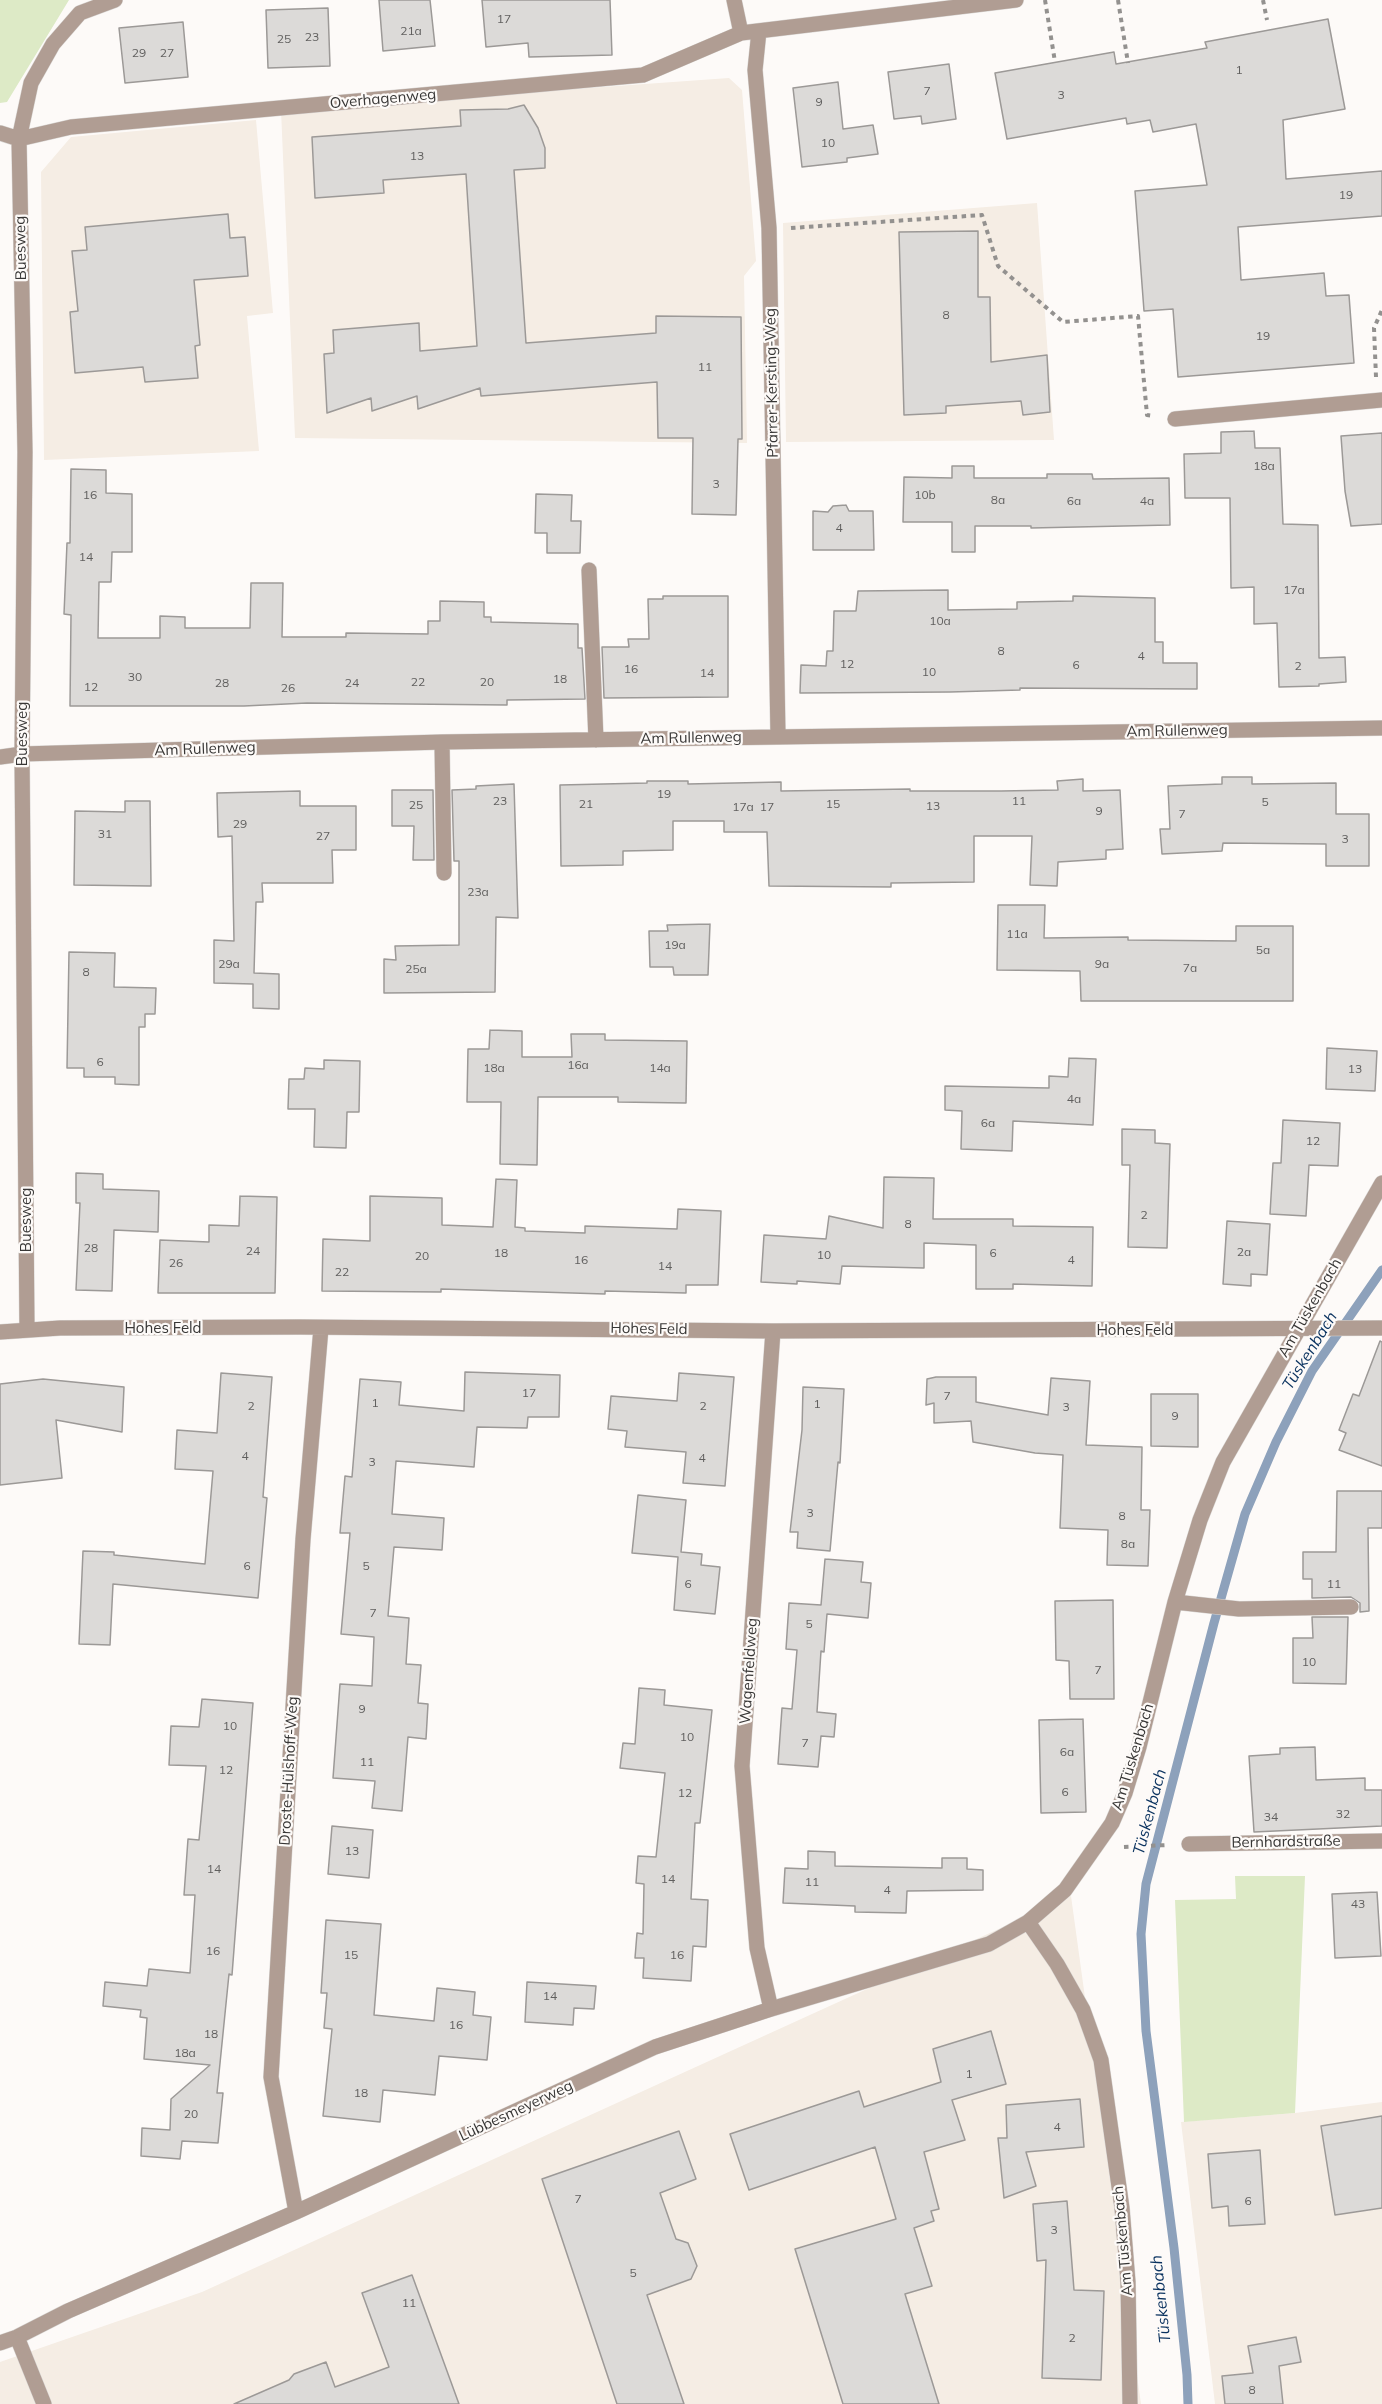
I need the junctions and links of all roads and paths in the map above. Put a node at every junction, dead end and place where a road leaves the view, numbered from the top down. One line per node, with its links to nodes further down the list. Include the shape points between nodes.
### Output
1 (115, 0): 13 (street, via 80,13 53,44 31,83)
2 (734, 0): 9 (street)
3 (1016, 0): 8 (street, Overhagenweg)
4 (1045, 0): 10 (path)
5 (1118, 0): 11 (path)
6 (1263, 0): 7 (path)
7 (1267, 20)
8 (759, 31): 9 (street, Overhagenweg); 14 (street, Pfarrer-Kersting-Weg, via 755,70)
9 (741, 33): 13 (street, Overhagenweg, via 643,75 71,127)
10 (1055, 62)
11 (1128, 63)
12 (0, 133): 13 (street)
13 (19, 139): 23 (street, Buesweg, via 25,453)
14 (769, 228): 17 (path, via 982,215 998,266 1064,322 1138,316 1147,415); 20 (street, Pfarrer-Kersting-Weg)
15 (1382, 310): 16 (path, via 1374,328)
16 (1379, 400): 17 (street)
17 (1175, 419)
18 (589, 570): 21 (street)
19 (1382, 728): 20 (street, Am Rullenweg)
20 (778, 736): 21 (street, Am Rullenweg)
21 (596, 740): 22 (street, Am Rullenweg)
22 (442, 742): 23 (street, Am Rullenweg); 25 (street)
23 (22, 754): 24 (street, Am Rullenweg); 29 (street, Buesweg)
24 (0, 757)
25 (444, 873)
26 (1382, 1183): 30 (street, Am Tüskenbach)
27 (321, 1328): 29 (street, Hohes Feld); 31 (street, Hohes Feld); 40 (street, Droste-Hülshoff-Weg, via 303,1539 271,2077)
28 (1380, 1328): 30 (street, Hohes Feld)
29 (27, 1329): 32 (street, Hohes Feld)
30 (1304, 1329): 31 (street, Hohes Feld); 33 (street, Am Tüskenbach, via 1223,1462)
31 (773, 1331): 39 (street, Wagenfeldweg, via 742,1766 757,1948)
32 (0, 1332)
33 (1175, 1602): 34 (street, via 1239,1609); 38 (street, Am Tüskenbach, via 1139,1747 1112,1823 1065,1890)
34 (1351, 1607)
35 (1382, 1840): 36 (street, Bernhardstraße)
36 (1189, 1844): 37 (path)
37 (1130, 1847)
38 (1028, 1922): 39 (street, Lübbesmeyerweg, via 989,1944); 44 (street, Am Tüskenbach, via 1083,2010 1101,2060 1128,2283)
39 (771, 2009): 40 (street, Lübbesmeyerweg, via 655,2047)
40 (296, 2212): 41 (street, Lübbesmeyerweg)
41 (17, 2337): 42 (street, Lübbesmeyerweg); 43 (street)
42 (0, 2343)
43 (44, 2404)
44 (1130, 2404)

